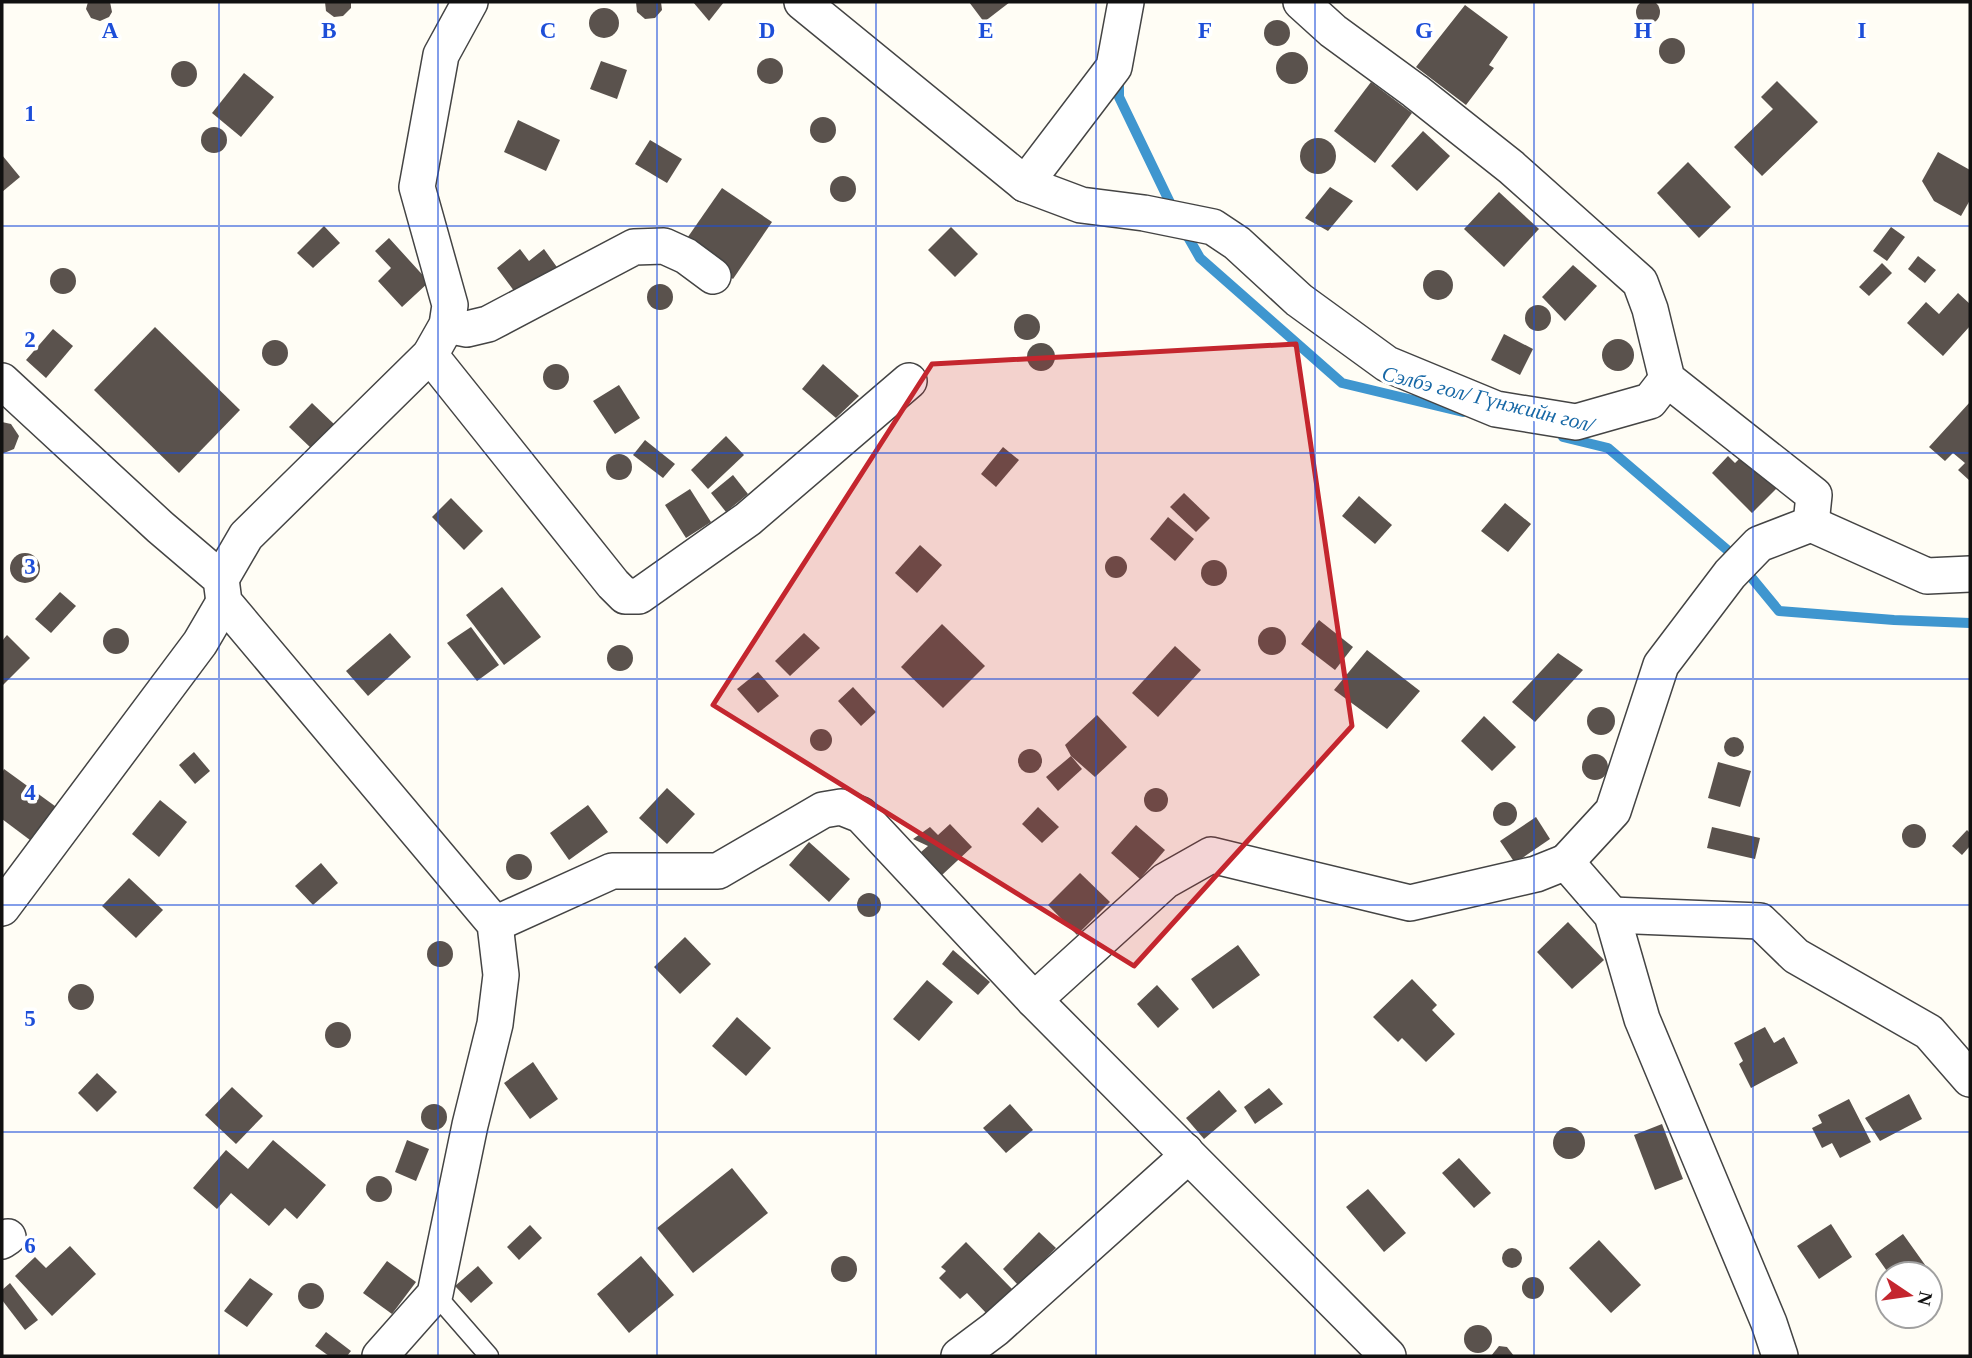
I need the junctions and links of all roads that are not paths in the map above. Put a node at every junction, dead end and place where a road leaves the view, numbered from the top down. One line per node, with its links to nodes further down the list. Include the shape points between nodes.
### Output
1 (470, 2): 7 (street, via 441,55 417,187 450,305)
2 (802, 2): 5 (street)
3 (1126, 2): 5 (street, via 1114,66)
4 (1301, 2): 9 (street, via 1511,167 1640,282)
5 (1025, 184): 9 (street, via 1081,205 1213,227 1299,300 1387,363 1496,409 1576,422 1650,401)
6 (713, 276): 7 (street, via 664,246 634,247 488,324 467,329)
7 (447, 325): 8 (street)
8 (430, 355): 11 (street, via 625,596 639,596 748,519); 14 (street, via 246,536)
9 (1667, 379): 12 (street, via 1814,495)
10 (2, 381): 14 (street)
11 (909, 381)
12 (1811, 524): 13 (street, via 1927,576); 15 (street, via 1759,544 1730,573 1661,665 1613,811)
13 (1970, 574)
14 (222, 591): 16 (street, via 200,643); 18 (street)
15 (1566, 862): 17 (street); 19 (street, via 1536,874 1410,903 1211,855 1165,881)
16 (2, 908)
17 (1612, 915): 20 (street, via 1760,921 1796,956 1929,1032); 27 (street, via 1642,1020)
18 (495, 924): 19 (street, via 612,871 718,871 823,810 841,807 861,815); 22 (street, via 501,975 495,1024)
19 (1034, 1000): 21 (street)
20 (1970, 1079)
21 (1185, 1151): 25 (street, via 1181,1162); 26 (street)
22 (435, 1294): 23 (street); 24 (lane)
23 (380, 1356)
24 (489, 1356)
25 (959, 1356)
26 (1388, 1356)
27 (1780, 1356)

